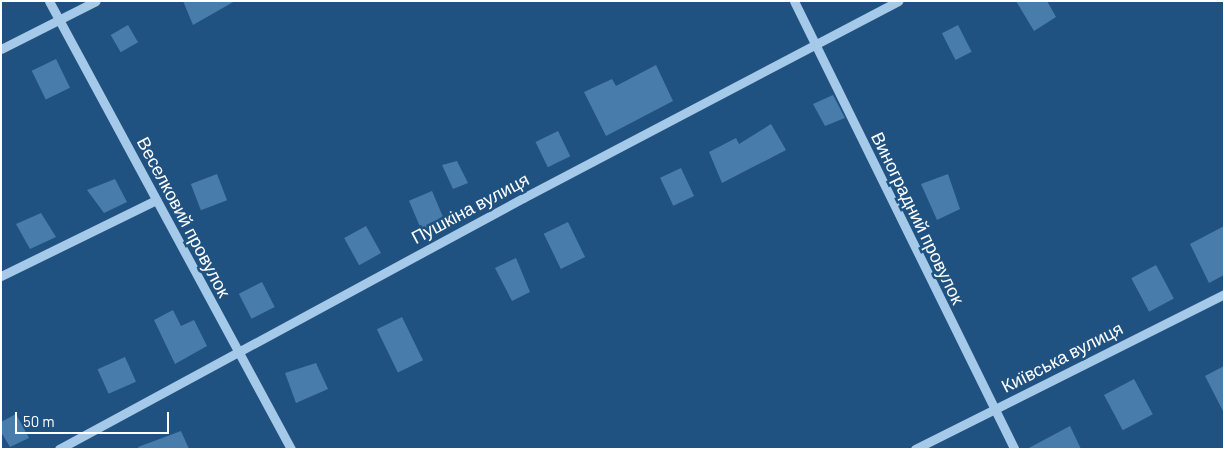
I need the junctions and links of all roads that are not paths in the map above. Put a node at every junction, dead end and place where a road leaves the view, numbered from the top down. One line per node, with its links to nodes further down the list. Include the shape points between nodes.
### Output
1 (49, 1): 5 (street, Веселковий провулок)
2 (96, 1): 5 (street)
3 (794, 1): 6 (street, Виноградний провулок)
4 (899, 1): 6 (street, Пушкіна вулиця)
5 (59, 20): 7 (street); 8 (street, Веселковий провулок)
6 (817, 44): 11 (street, Пушкіна вулиця); 12 (street, Виноградний провулок)
7 (1, 49)
8 (156, 200): 9 (street); 11 (street, Веселковий провулок)
9 (1, 276)
10 (1224, 294): 12 (street, Київська вулиця)
11 (238, 352): 13 (street, Пушкіна вулиця); 14 (street, Веселковий провулок)
12 (994, 409): 15 (street, Київська вулиця); 16 (street, Виноградний провулок)
13 (59, 449)
14 (291, 449)
15 (915, 449)
16 (1014, 449)

